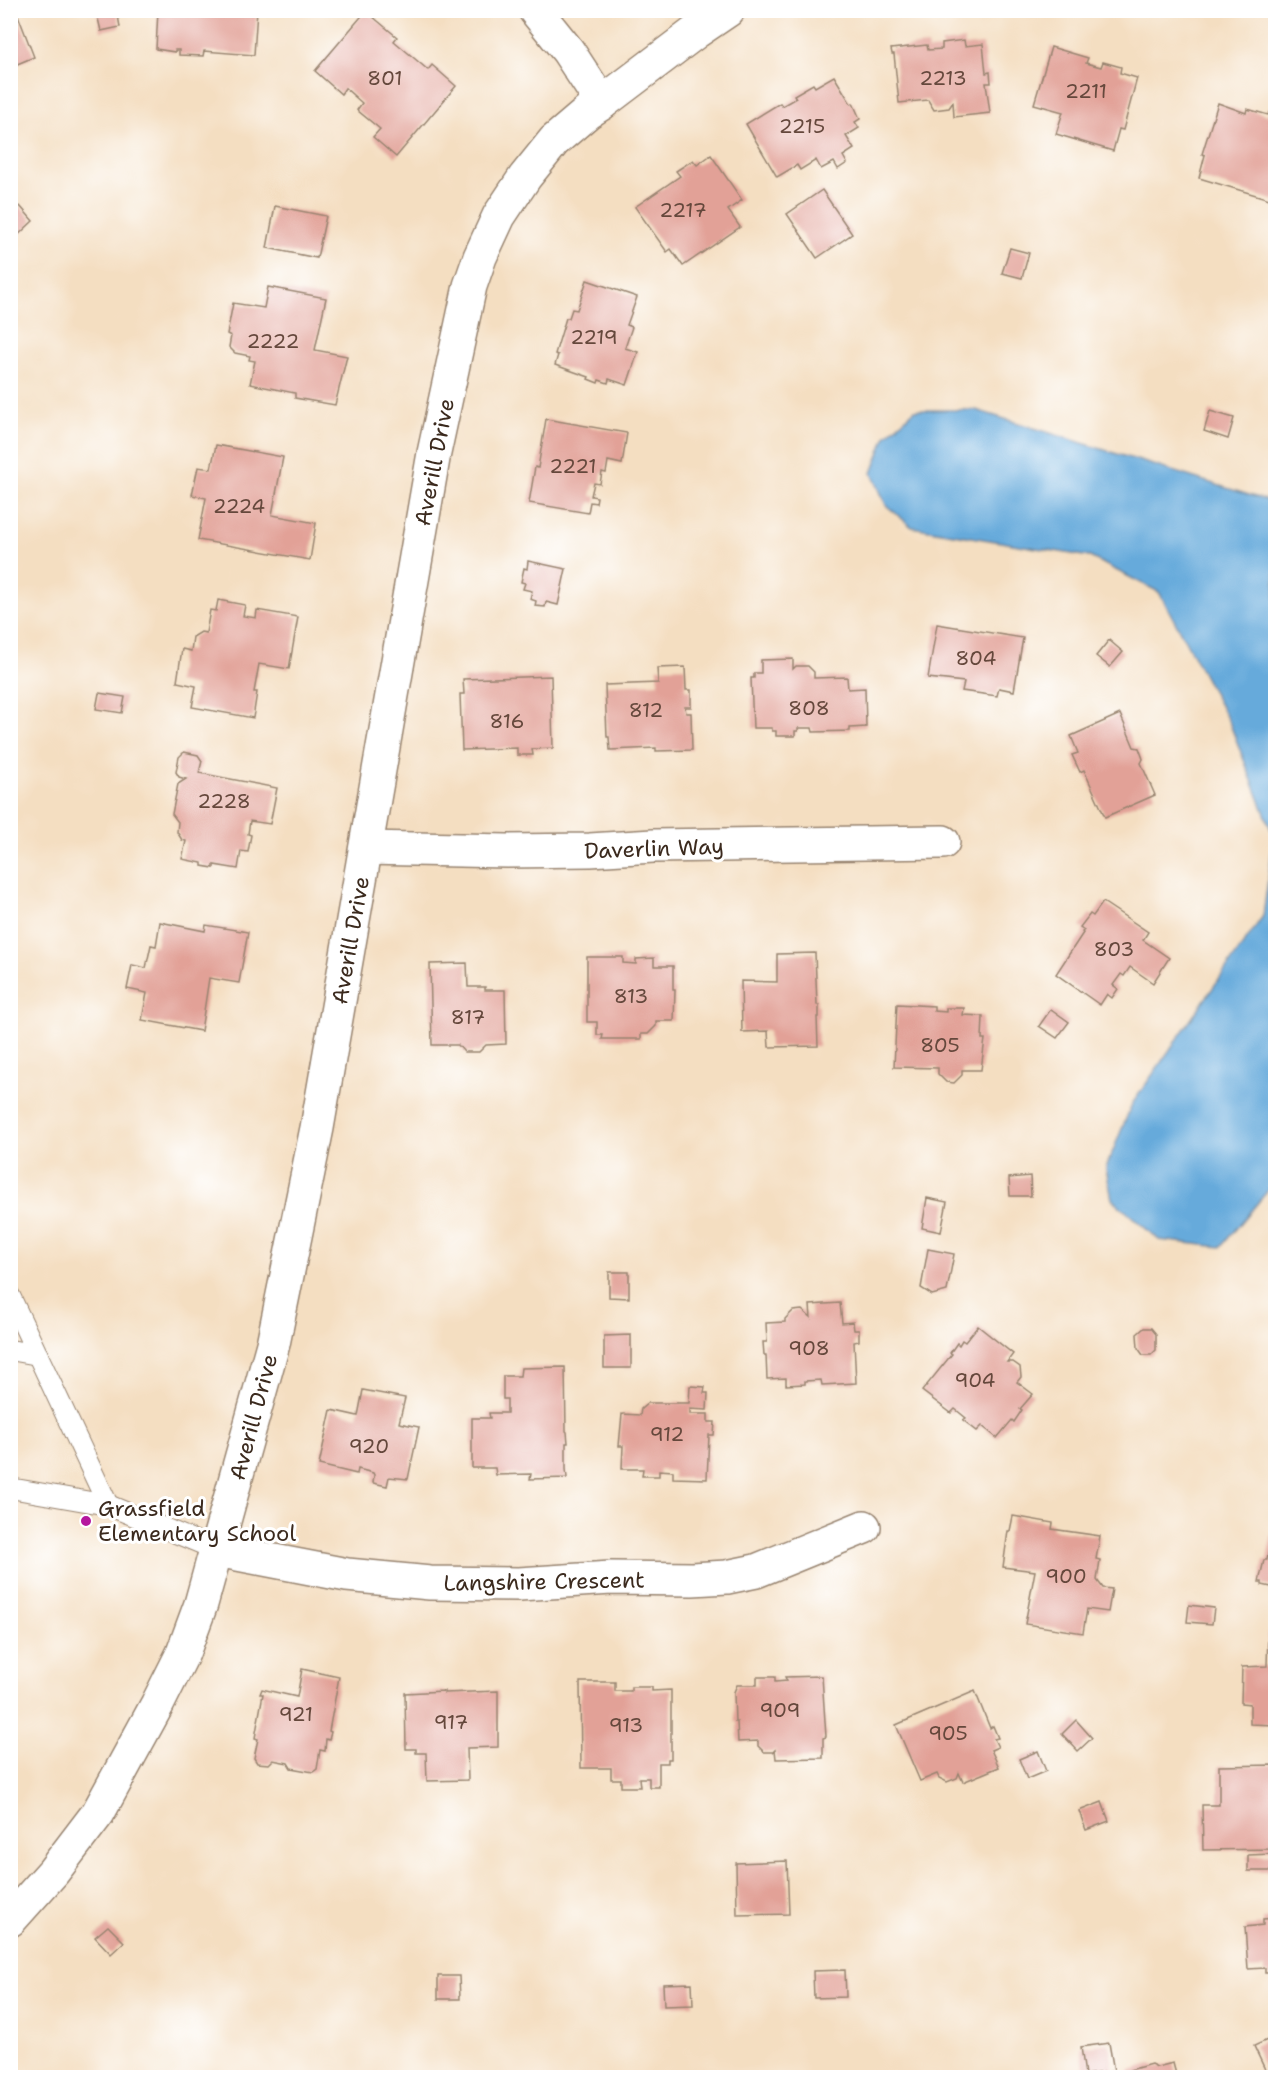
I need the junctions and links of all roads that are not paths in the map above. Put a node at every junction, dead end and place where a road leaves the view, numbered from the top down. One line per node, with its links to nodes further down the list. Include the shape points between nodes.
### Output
1 (534, 10): 3 (street, via 568,51)
2 (728, 10): 3 (street, Averill Drive)
3 (602, 104): 5 (street, Averill Drive, via 554,141 525,177 499,216 470,286 434,453)
4 (943, 842): 5 (street, Daverlin Way, via 507,851)
5 (366, 848): 12 (street, Averill Drive, via 317,1128 273,1344)
6 (10, 1296): 8 (lane)
7 (10, 1350): 8 (lane)
8 (38, 1355): 10 (lane)
9 (10, 1488): 10 (lane)
10 (108, 1505): 12 (lane)
11 (864, 1527): 12 (street, Langshire Crescent, via 756,1571 692,1579 430,1583 347,1575)
12 (217, 1550): 13 (street, Averill Drive, via 183,1653 98,1813)
13 (10, 1920)

